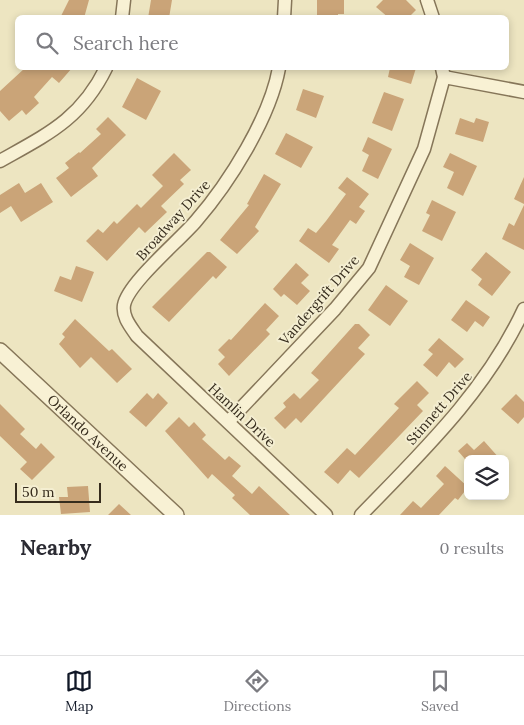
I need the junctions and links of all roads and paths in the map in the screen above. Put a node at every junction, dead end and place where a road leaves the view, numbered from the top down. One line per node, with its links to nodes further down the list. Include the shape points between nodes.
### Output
1 (124, 0): 4 (street)
2 (285, 0): 5 (street)
3 (427, 0): 6 (street)
4 (122, 15)
5 (284, 15)
6 (432, 15)
7 (105, 70): 11 (street, via 97,86 67,121)
8 (279, 70): 13 (street, Broadway Drive, via 255,132 229,179 196,222 138,281 124,304 125,316)
9 (443, 72): 10 (street); 15 (street, Vandergrift Drive, via 424,149 369,268 336,309)
10 (524, 92)
11 (0, 161)
12 (524, 310): 18 (street, Stinnett Drive, via 482,383)
13 (137, 336): 15 (street, Hamlin Drive)
14 (0, 351): 16 (street, Orlando Avenue)
15 (228, 422): 17 (street, Hamlin Drive)
16 (176, 515)
17 (326, 515)
18 (362, 515)

